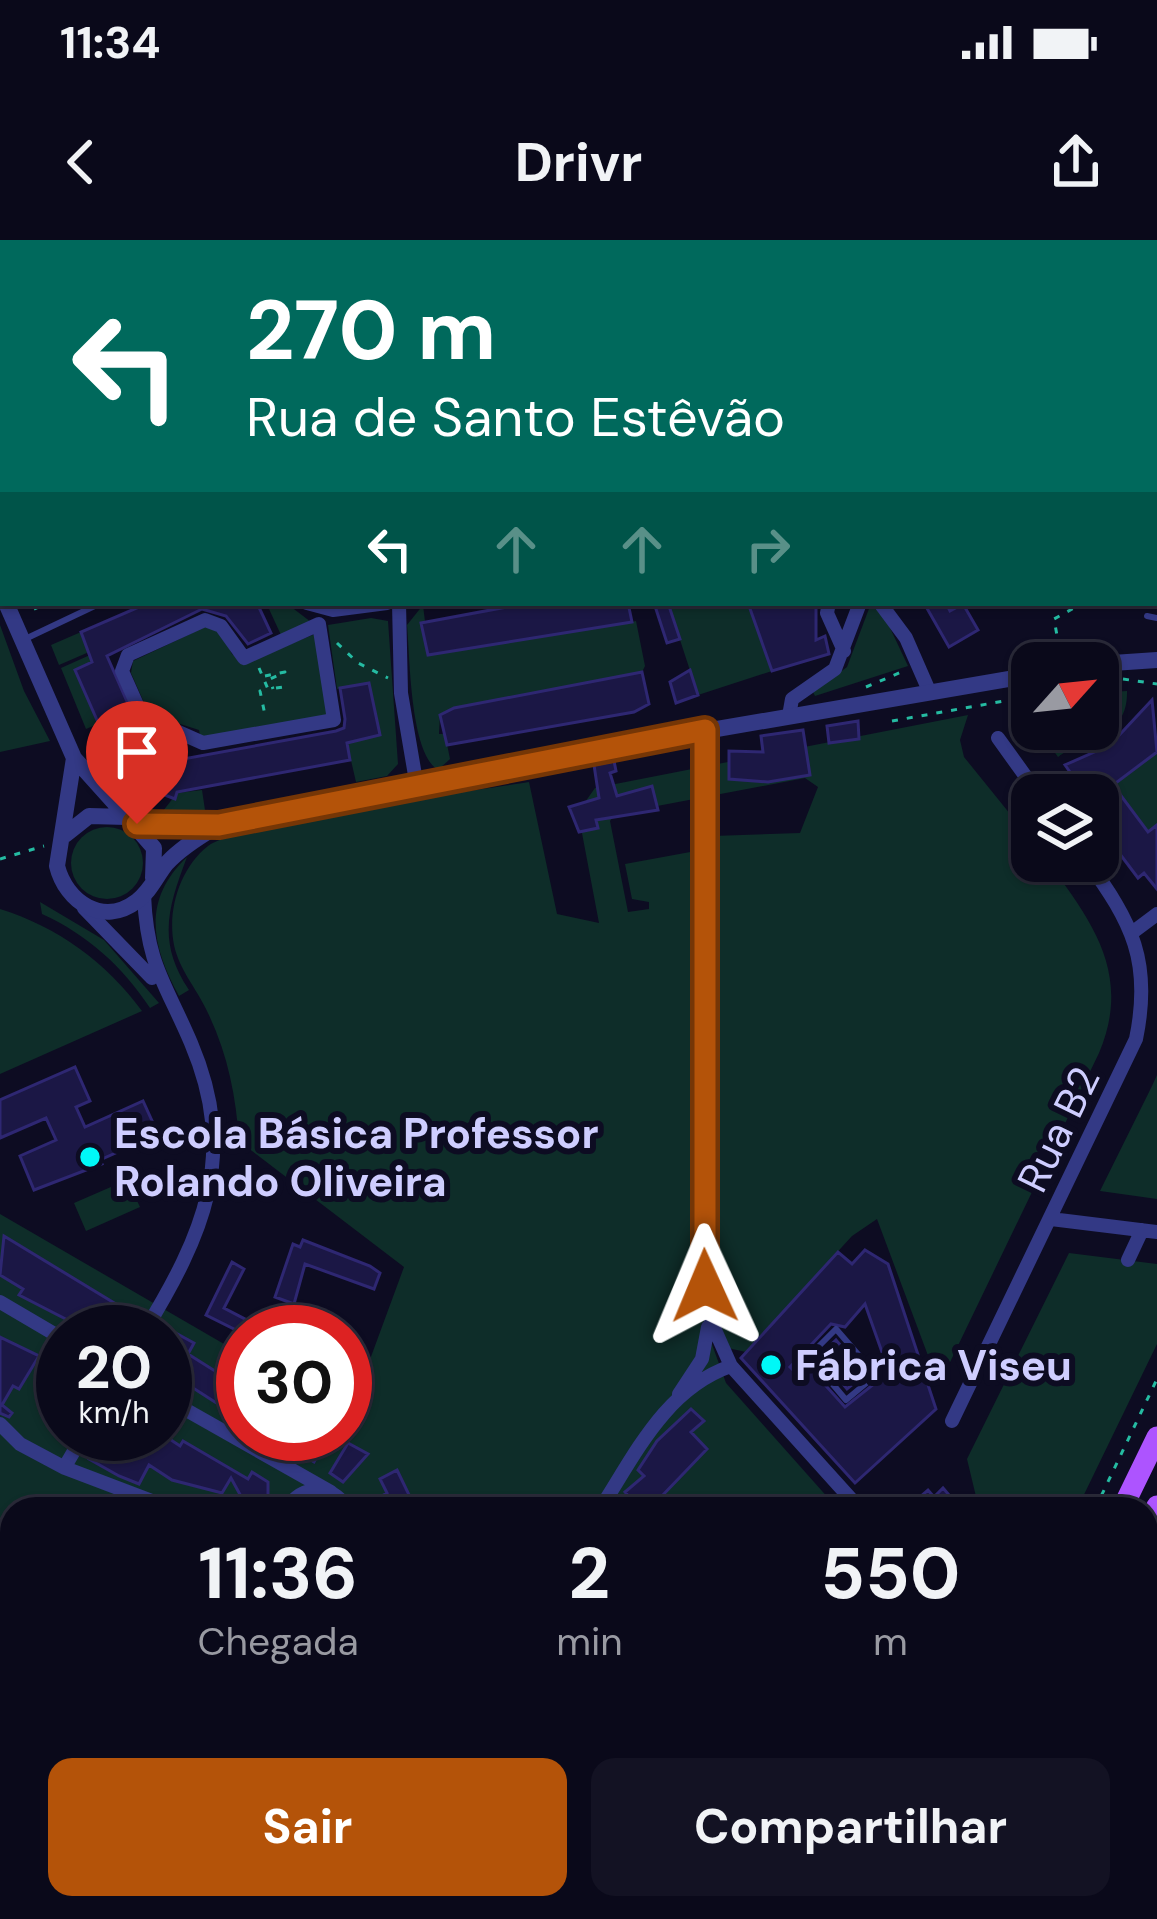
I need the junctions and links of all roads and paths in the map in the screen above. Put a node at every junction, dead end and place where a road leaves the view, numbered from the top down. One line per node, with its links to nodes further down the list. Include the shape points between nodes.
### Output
1 (7, 606): 14 (street)
2 (41, 606): 10 (path)
3 (95, 606): 14 (lane)
4 (315, 606): 13 (street)
5 (399, 606): 24 (street)
6 (828, 606): 16 (street)
7 (859, 606): 16 (street)
8 (882, 606): 19 (street)
9 (1078, 606): 15 (path, via 1054,619)
10 (34, 609)
11 (1147, 616): 12 (lane)
12 (1157, 618)
13 (319, 624): 17 (street); 24 (path, via 358,663); 34 (street, via 334,720)
14 (22, 640): 36 (street)
15 (1058, 642)
16 (844, 650): 31 (street, via 835,669 793,699)
17 (254, 655): 22 (path); 34 (street, via 237,655 221,626 205,620 128,655 122,671 142,716 187,739)
18 (1157, 662): 20 (street)
19 (919, 663): 28 (path); 29 (street)
20 (1119, 666)
21 (1119, 676): 25 (path)
22 (263, 677): 27 (path); 27 (path, via 285,672 270,679)
23 (1011, 679): 29 (street)
24 (400, 681): 38 (street)
25 (1157, 684)
26 (290, 686): 27 (path)
27 (270, 689): 34 (path, via 260,691)
28 (853, 691)
29 (930, 693): 31 (street)
30 (1011, 700): 32 (path)
31 (790, 716): 33 (street)
32 (892, 721)
33 (705, 730): 38 (street); 54 (street)
34 (268, 732)
35 (998, 738): 37 (street)
36 (74, 758): 39 (street); 41 (street)
37 (1024, 774)
38 (417, 787): 40 (street)
39 (132, 820): 40 (street); 41 (street, via 89,816); 44 (street, via 154,848)
40 (219, 825): 44 (street, via 184,848)
41 (63, 839): 42 (path); 45 (street, via 61,880)
42 (0, 859)
43 (1101, 882): 47 (street, Rua B2)
44 (147, 890): 45 (street, via 108,912); 48 (street, via 151,961)
45 (79, 904): 48 (street)
46 (1157, 914): 47 (street)
47 (1133, 932): 49 (street, Rua B2, via 1143,1000 1136,1040)
48 (173, 1006): 53 (street, via 200,1067 212,1144 197,1239)
49 (1051, 1219): 50 (street); 62 (street, Rua B2)
50 (1150, 1231): 51 (street)
51 (1128, 1260)
52 (0, 1302): 55 (street)
53 (160, 1305)
54 (709, 1310): 57 (street); 60 (street, via 702,1360)
55 (36, 1323)
56 (809, 1356): 56 (lane, via 836,1329 876,1376 846,1400); 58 (lane)
57 (730, 1366): 60 (street); 72 (street, via 767,1396)
58 (797, 1368)
59 (1157, 1379): 73 (path)
60 (673, 1403): 71 (street)
61 (192, 1414): 65 (street)
62 (952, 1421)
63 (0, 1424): 67 (street, via 64,1468)
64 (1157, 1437): 74 (main road)
65 (288, 1469): 66 (street); 68 (street)
66 (331, 1492): 69 (street); 70 (street)
67 (141, 1497)
68 (288, 1497)
69 (299, 1497)
70 (336, 1497)
71 (607, 1497)
72 (850, 1497)
73 (1101, 1497)
74 (1128, 1497)

